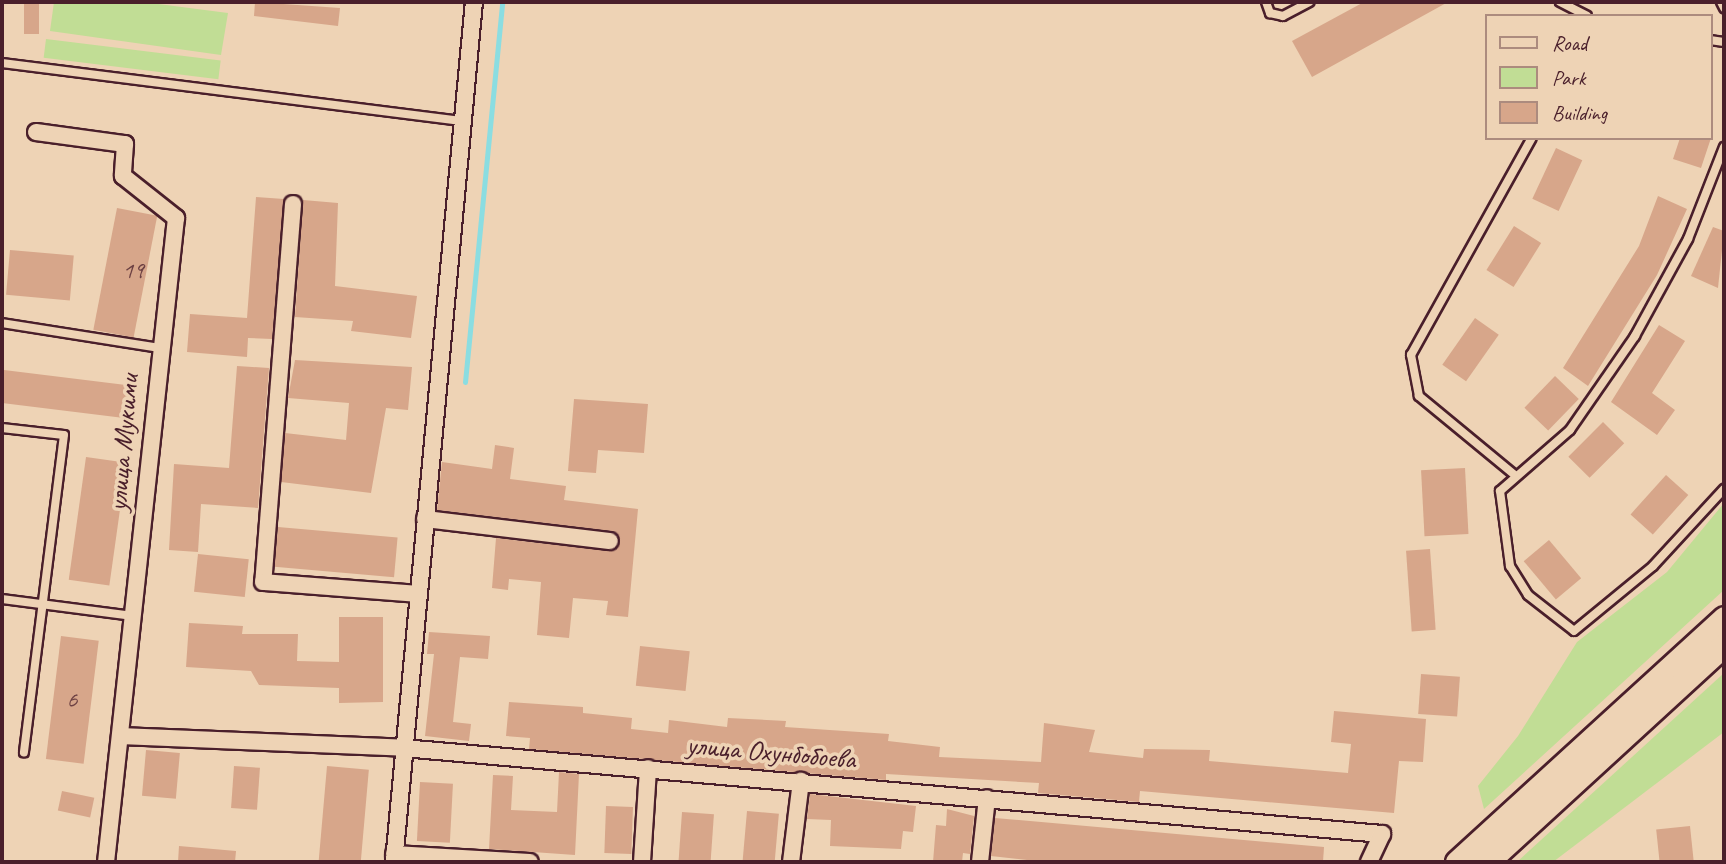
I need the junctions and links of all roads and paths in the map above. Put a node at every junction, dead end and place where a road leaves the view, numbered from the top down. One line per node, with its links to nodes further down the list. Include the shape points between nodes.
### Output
1 (474, 2): 9 (street)
2 (1266, 2): 3 (lane, via 1270,13 1283,16)
3 (1309, 2)
4 (1560, 2): 7 (lane)
5 (1721, 2): 6 (lane)
6 (1724, 8)
7 (1583, 14)
8 (2, 63): 9 (lane)
9 (463, 121): 19 (street)
10 (36, 132): 15 (street, улица Мукими, via 125,144 123,176 170,208 176,218)
11 (1531, 140): 17 (lane, via 1411,355 1419,396)
12 (1724, 147): 17 (lane, via 1688,239 1635,336 1570,430)
13 (293, 204): 21 (street, via 263,582)
14 (2, 323): 15 (lane)
15 (159, 348): 24 (street, улица Мукими)
16 (2, 428): 23 (lane, via 64,435)
17 (1516, 476): 18 (lane, via 1500,491 1510,566 1528,595 1574,631 1653,566)
18 (1724, 489)
19 (425, 519): 20 (street); 21 (street)
20 (611, 541)
21 (418, 594): 28 (street)
22 (2, 599): 23 (lane)
23 (40, 604): 24 (lane); 29 (lane)
24 (133, 616): 27 (street, улица Мукими)
25 (1724, 618): 40 (main road)
26 (1724, 645): 41 (main road)
27 (122, 736): 28 (street, улица Охунбобоева); 34 (street, улица Мукими)
28 (403, 748): 30 (street, улица Охунбобоева); 33 (street)
29 (24, 752)
30 (648, 768): 31 (street, улица Охунбобоева); 36 (street)
31 (801, 780): 32 (street, улица Охунбобоева); 37 (street)
32 (987, 798): 38 (street); 39 (street, улица Охунбобоева, via 1382,834)
33 (394, 858): 35 (street)
34 (106, 862)
35 (530, 862)
36 (642, 862)
37 (791, 862)
38 (980, 862)
39 (1369, 862)
40 (1457, 862)
41 (1487, 862)

